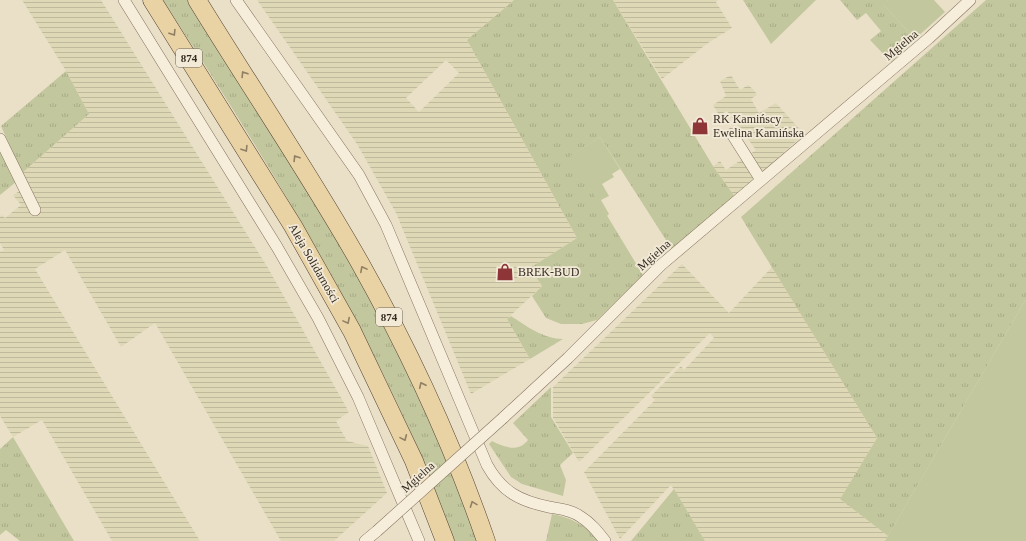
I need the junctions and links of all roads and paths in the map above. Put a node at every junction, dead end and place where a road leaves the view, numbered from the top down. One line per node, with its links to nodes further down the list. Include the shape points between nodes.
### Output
1 (124, 0): 11 (street, via 277,247 322,325 358,397)
2 (152, 0): 12 (main road, Aleja Solidarności / 874, one-way to 12, via 293,226 352,331 414,461)
3 (198, 0): 13 (main road, 874, one-way to 3, via 449,444 392,323 329,212)
4 (236, 0): 14 (street, via 359,175 386,225 493,476 518,497 581,516)
5 (970, 0): 8 (street, Mgielna, via 930,38)
6 (732, 134): 8 (street)
7 (0, 139): 9 (street)
8 (762, 180): 10 (street, Mgielna, bridge, via 661,265 568,358)
9 (35, 210)
10 (365, 541)
11 (419, 541)
12 (445, 541)
13 (486, 541)
14 (605, 541)

